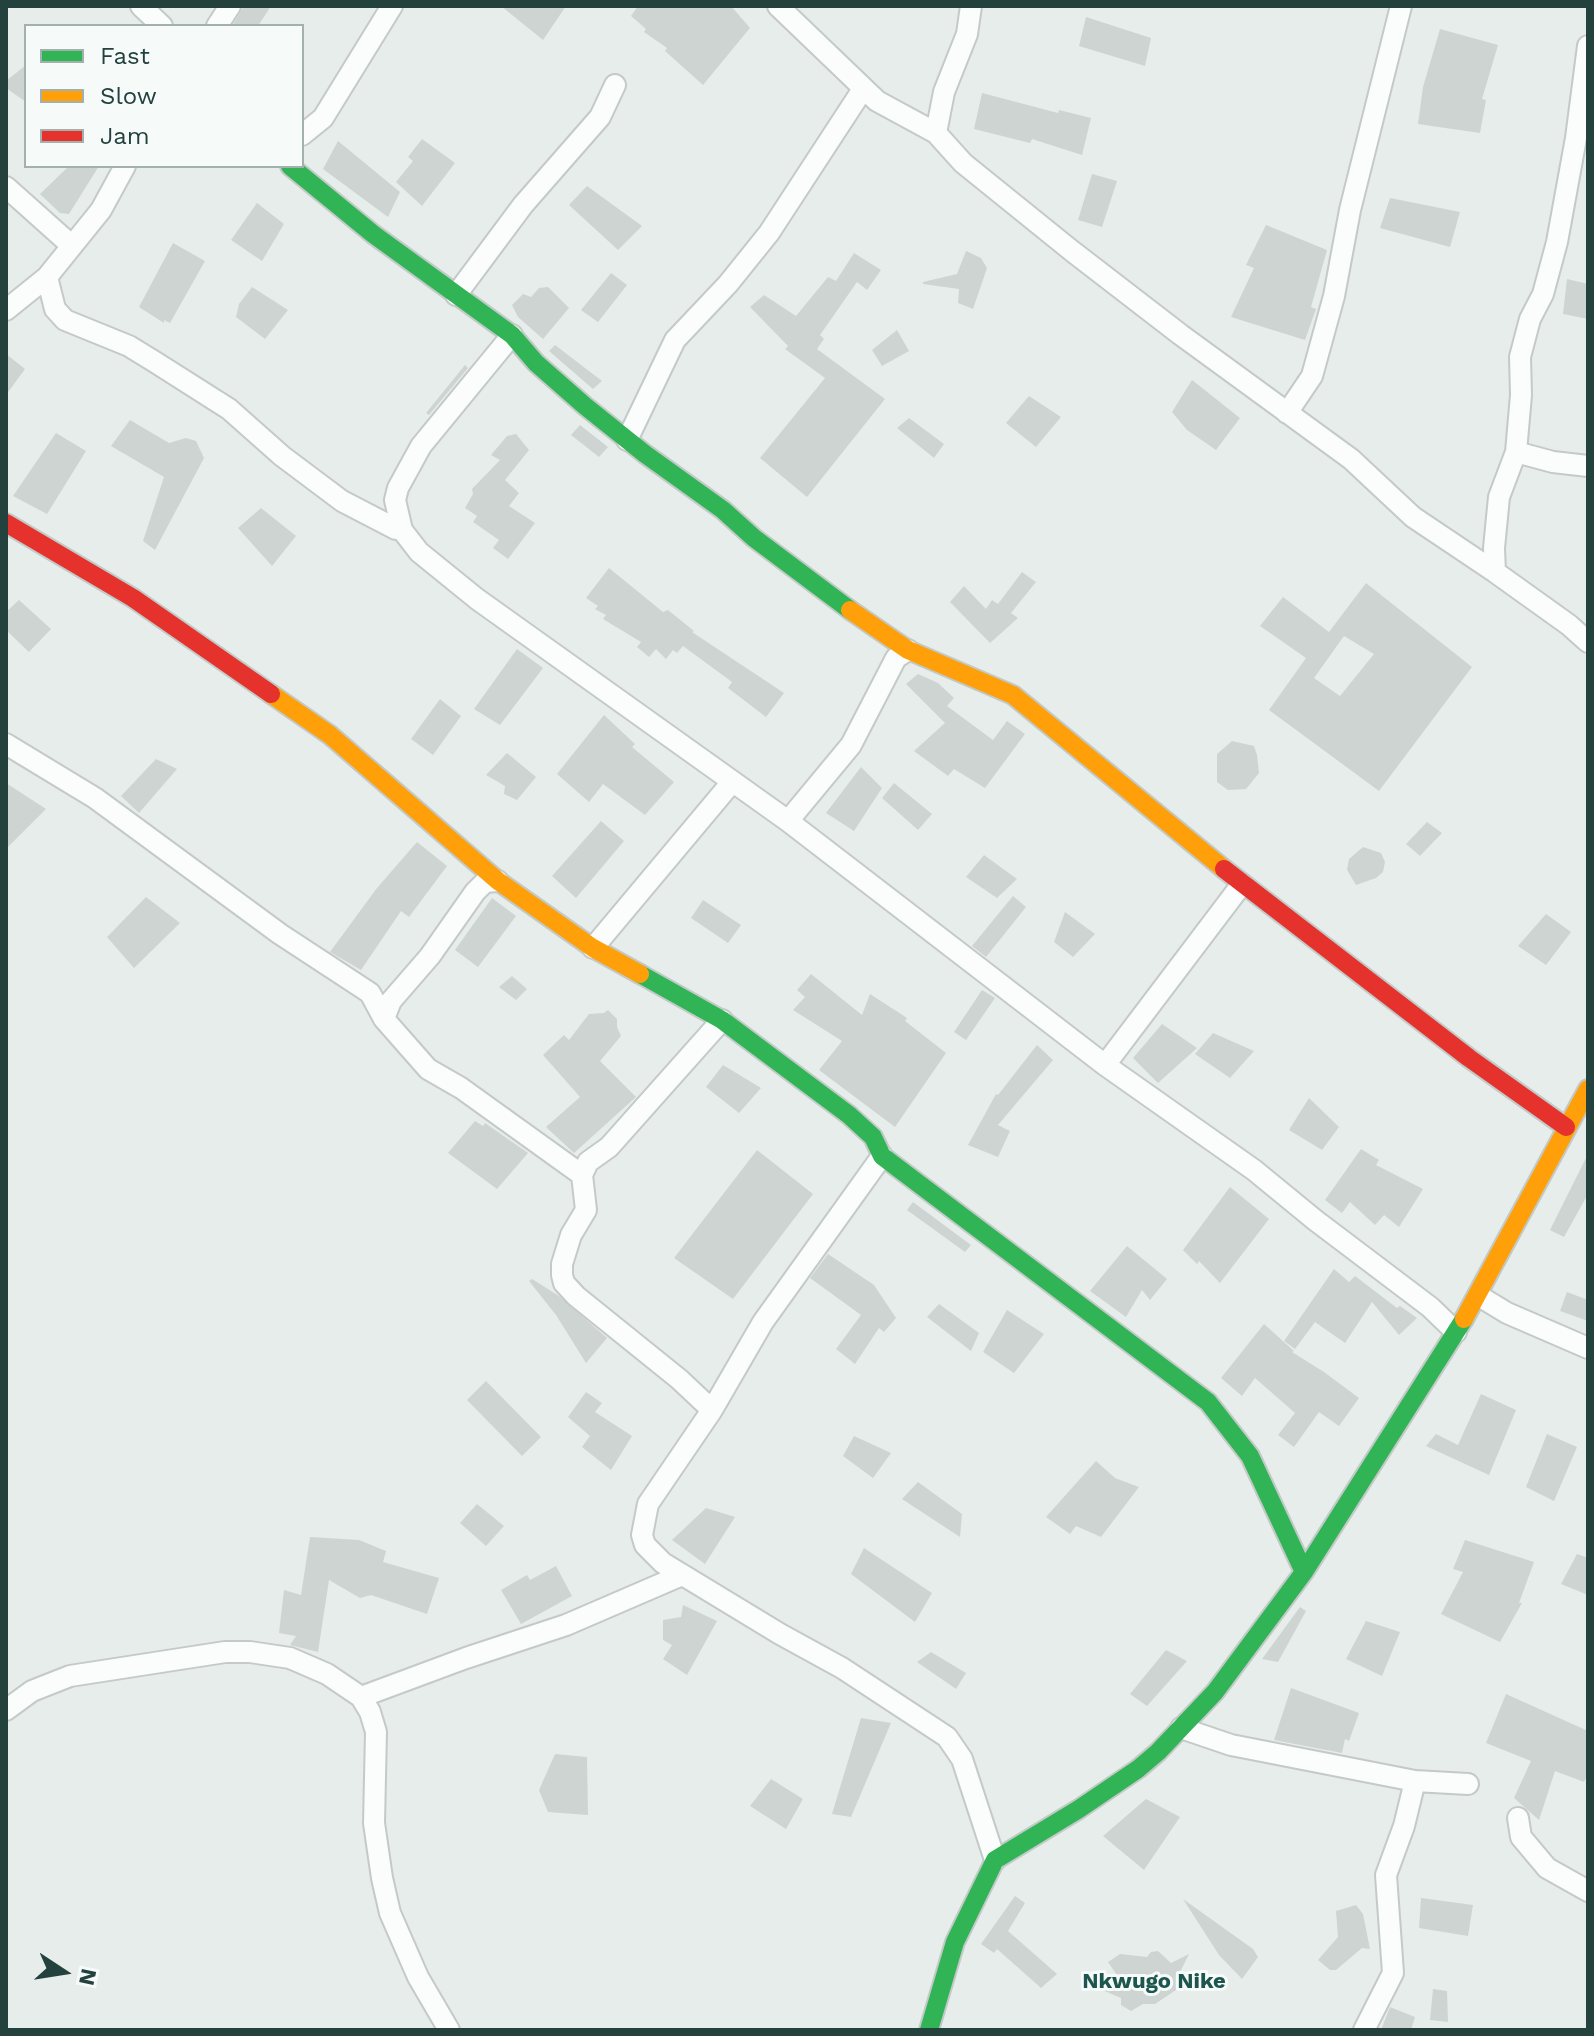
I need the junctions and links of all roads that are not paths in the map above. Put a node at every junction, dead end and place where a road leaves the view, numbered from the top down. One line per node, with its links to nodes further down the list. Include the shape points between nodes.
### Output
1 (141, 6): 7 (street)
2 (230, 6): 8 (street)
3 (392, 6): 12 (street, via 323,118)
4 (778, 6): 11 (street)
5 (971, 6): 13 (street)
6 (1401, 6): 22 (street, via 1312,376)
7 (160, 24)
8 (218, 24)
9 (1588, 46): 24 (street, via 1557,242 1520,357)
10 (615, 85): 19 (street, via 600,117 523,205)
11 (863, 89): 13 (street); 23 (street, via 769,233 675,340)
12 (304, 133)
13 (936, 133): 22 (street, via 963,163 1061,242)
14 (124, 168): 17 (street, via 101,210)
15 (292, 168): 19 (street)
16 (6, 187): 17 (street)
17 (71, 245): 18 (street)
18 (47, 277): 20 (street); 27 (street, via 55,309 65,320 155,362 229,409 342,501)
19 (456, 295): 21 (street)
20 (6, 310)
21 (512, 335): 23 (street, via 536,363); 27 (street, via 407,467 395,500)
22 (1287, 413): 28 (street, via 1351,459 1413,517)
23 (627, 440): 30 (street, via 830,597)
24 (1516, 452): 25 (street); 28 (street, via 1499,497)
25 (1588, 466)
26 (6, 523): 34 (street, via 133,598 330,735)
27 (402, 530): 32 (street, via 419,552 477,599)
28 (1495, 572): 29 (street)
29 (1588, 642)
30 (908, 650): 33 (street, via 896,658 851,745); 35 (street, via 1013,695)
31 (6, 744): 37 (street, via 95,798 370,993)
32 (732, 782): 33 (street); 36 (street)
33 (788, 821): 39 (street)
34 (498, 881): 36 (street); 37 (street, via 485,882 475,892 391,1001)
35 (1242, 884): 39 (street); 41 (street)
36 (593, 948): 38 (street)
37 (384, 1019): 43 (street, via 428,1069)
38 (722, 1020): 42 (street, via 849,1115 873,1137); 43 (street, via 609,1147 588,1162)
39 (1105, 1065): 45 (street, via 1254,1170)
40 (1588, 1089): 41 (street)
41 (1566, 1127): 44 (street)
42 (882, 1156): 47 (street, via 763,1322); 48 (street, via 1208,1402 1250,1456)
43 (582, 1175): 47 (street, via 586,1210 562,1264 564,1283)
44 (1479, 1296): 45 (street); 46 (street)
45 (1456, 1332): 48 (street)
46 (1588, 1348)
47 (712, 1410): 49 (street, via 648,1504 642,1524 645,1545)
48 (1304, 1572): 52 (street, via 1243,1656)
49 (682, 1575): 50 (street, via 566,1625); 56 (street, via 842,1668 947,1737 962,1759)
50 (361, 1697): 51 (street, via 290,1658 225,1652 70,1676 32,1691); 58 (street, via 376,1732 374,1823 390,1913)
51 (6, 1710)
52 (1181, 1728): 53 (street, via 1231,1745); 56 (street, via 1138,1769)
53 (1415, 1781): 54 (street); 60 (street, via 1386,1875 1393,1973)
54 (1468, 1784)
55 (1518, 1818): 57 (street, via 1521,1837 1547,1868)
56 (995, 1860): 59 (street, via 955,1942)
57 (1588, 1891)
58 (449, 2030)
59 (929, 2030)
60 (1364, 2030)

